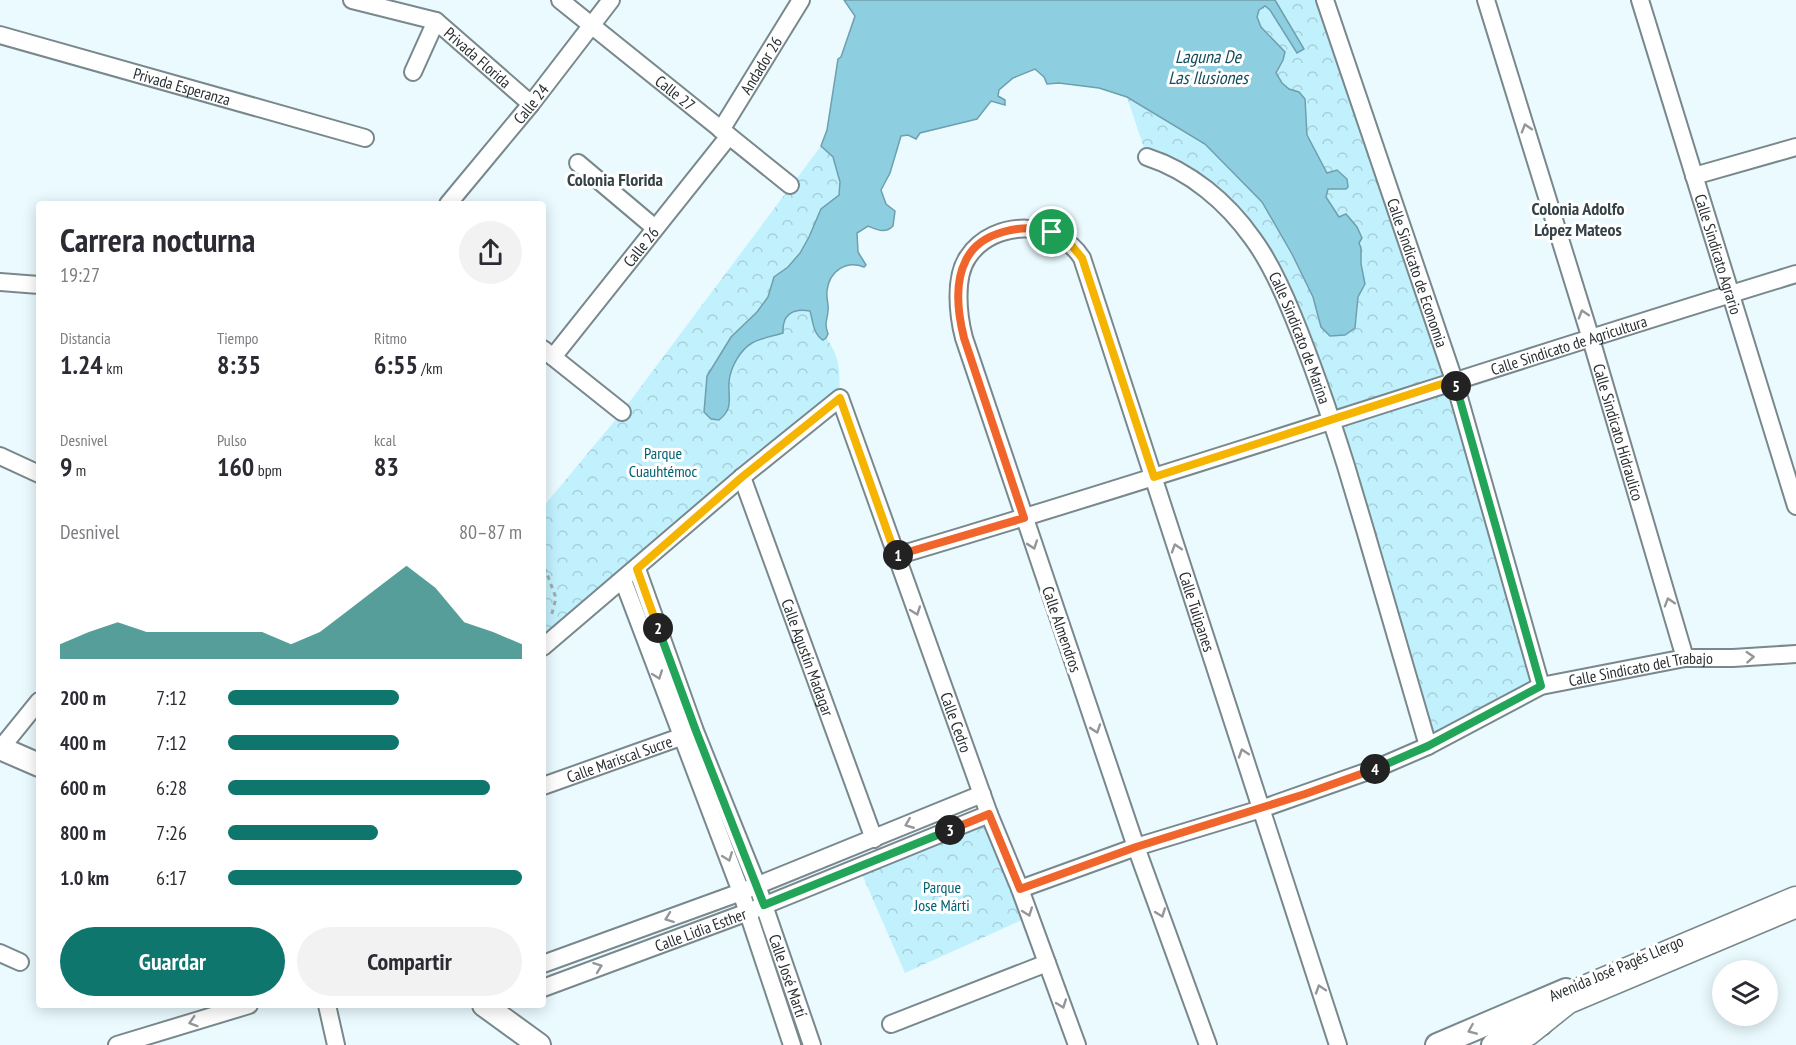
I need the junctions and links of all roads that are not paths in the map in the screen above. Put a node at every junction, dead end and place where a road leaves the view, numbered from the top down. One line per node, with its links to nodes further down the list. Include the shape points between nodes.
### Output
1 (352, 0): 8 (street, Privada Florida)
2 (560, 0): 9 (street, Calle 27)
3 (611, 0): 9 (street, Calle 24)
4 (801, 0): 13 (street, Andador 26)
5 (1325, 0): 29 (street, Calle Sindicato de Economia)
6 (1486, 0): 27 (street, Calle Sindicato Hidraulico, one-way to 6)
7 (1640, 0): 18 (street, Calle Sindicato Agrario)
8 (436, 21): 11 (street); 12 (street, Privada Florida)
9 (591, 25): 12 (street, Calle 24); 13 (street, Calle 27)
10 (0, 35): 14 (street, Privada Esperanza)
11 (413, 72)
12 (531, 104): 20 (street, Calle 24)
13 (725, 133): 19 (street, Calle 27); 21 (street, Calle 26)
14 (365, 138)
15 (1796, 147): 18 (street)
16 (1147, 157): 31 (street, Calle Sindicato de Marina, via 1177,169 1204,188 1253,238 1295,321)
17 (578, 163): 21 (street)
18 (1695, 177): 26 (street, Calle Sindicato Agrario)
19 (790, 185)
20 (450, 201)
21 (656, 228): 28 (street, Calle 26)
22 (1010, 229): 35 (street, Calle Tulipanes, via 1052,232 1082,258); 37 (street, Calle Almendros, via 982,242 967,258 958,307 964,338)
23 (1796, 274): 26 (street, Calle Sindicato de Agricultura)
24 (0, 282): 25 (street)
25 (36, 285)
26 (1731, 294): 27 (street, Calle Sindicato de Agricultura); 36 (street, Calle Sindicato Agrario)
27 (1591, 339): 29 (street, Calle Sindicato de Agricultura); 43 (street, Calle Sindicato Hidraulico, one-way to 27)
28 (548, 353): 30 (street)
29 (1454, 380): 31 (street, Calle Sindicato de Agricultura); 44 (street, Calle Sindicato de Economia)
30 (622, 412)
31 (1332, 421): 35 (street, Calle Sindicato de Agricultura); 47 (street, Calle Sindicato de Marina)
32 (0, 456): 33 (street)
33 (36, 473)
34 (742, 477): 38 (street, Calle Cedro, via 840,398); 39 (street); 54 (street, Calle Agustín Madagar)
35 (1154, 477): 37 (street, Calle Sindicato de Agricultura); 52 (street, Calle Tulipanes, one-way to 35)
36 (1796, 506)
37 (1024, 518): 38 (street, Calle Sindicato de Agricultura); 55 (street, Calle Almendros, one-way to 55)
38 (896, 556): 51 (street, Calle Cedro, one-way to 51)
39 (637, 569): 40 (street); 46 (street, Calle José Martí)
40 (623, 580): 41 (street); 46 (street, Calle José Martí, one-way to 46)
41 (546, 644)
42 (1796, 654): 43 (street, Calle Sindicato del Trabajo, one-way to 42)
43 (1686, 658): 44 (street, Calle Sindicato del Trabajo)
44 (1541, 686): 47 (street, Calle Sindicato del Trabajo)
45 (36, 705): 48 (street)
46 (688, 734): 50 (street, Calle Mariscal Sucre); 56 (street, Calle José Martí); 58 (street, Calle José Martí, one-way to 58)
47 (1428, 746): 52 (street, Calle Sindicato del Trabajo)
48 (1, 748): 49 (main road)
49 (36, 764)
50 (546, 785)
51 (982, 794): 53 (street, Calle Cedro); 54 (street, Calle Lidia Esther, one-way to 54)
52 (1261, 809): 55 (street, Calle Sindicato del Trabajo); 81 (street, Calle Tulipanes, one-way to 52)
53 (989, 814): 57 (street, Calle Cedro); 61 (street, Calle Lidia Esther)
54 (874, 839): 56 (street, Calle Lidia Esther)
55 (1136, 847): 57 (street, Calle Sindicato del Trabajo); 80 (street, Calle Almendros, one-way to 80)
56 (757, 885): 58 (street, Calle Lidia Esther); 61 (street, Calle José Martí)
57 (1020, 889): 67 (street, Calle Cedro, one-way to 67)
58 (741, 892): 62 (street, Calle José Martí); 66 (street, Calle Lidia Esther, one-way to 66)
59 (1796, 892): 73 (main road, Avenida José Pagés Llergo)
60 (1796, 902): 73 (highway, via 1566,999)
61 (764, 905): 62 (street, Calle Lidia Esther); 78 (street, Calle José Martí)
62 (748, 912): 68 (street, Calle Lidia Esther, one-way to 62); 77 (street, Calle José Martí)
63 (1796, 916): 73 (main road, Avenida José Pagés Llergo)
64 (0, 953): 65 (street)
65 (20, 962)
66 (546, 963)
67 (1047, 963): 72 (street); 79 (street, Calle Cedro, one-way to 79)
68 (546, 987)
69 (239, 1008): 74 (street, one-way to 74)
70 (328, 1008): 75 (street)
71 (493, 1008): 76 (main road)
72 (891, 1024)
73 (1513, 1033): 82 (main road, Avenida José Pagés Llergo, one-way to 82)
74 (117, 1045)
75 (336, 1045)
76 (539, 1045)
77 (792, 1045)
78 (812, 1045)
79 (1077, 1045)
80 (1208, 1045)
81 (1338, 1045)
82 (1437, 1045)

